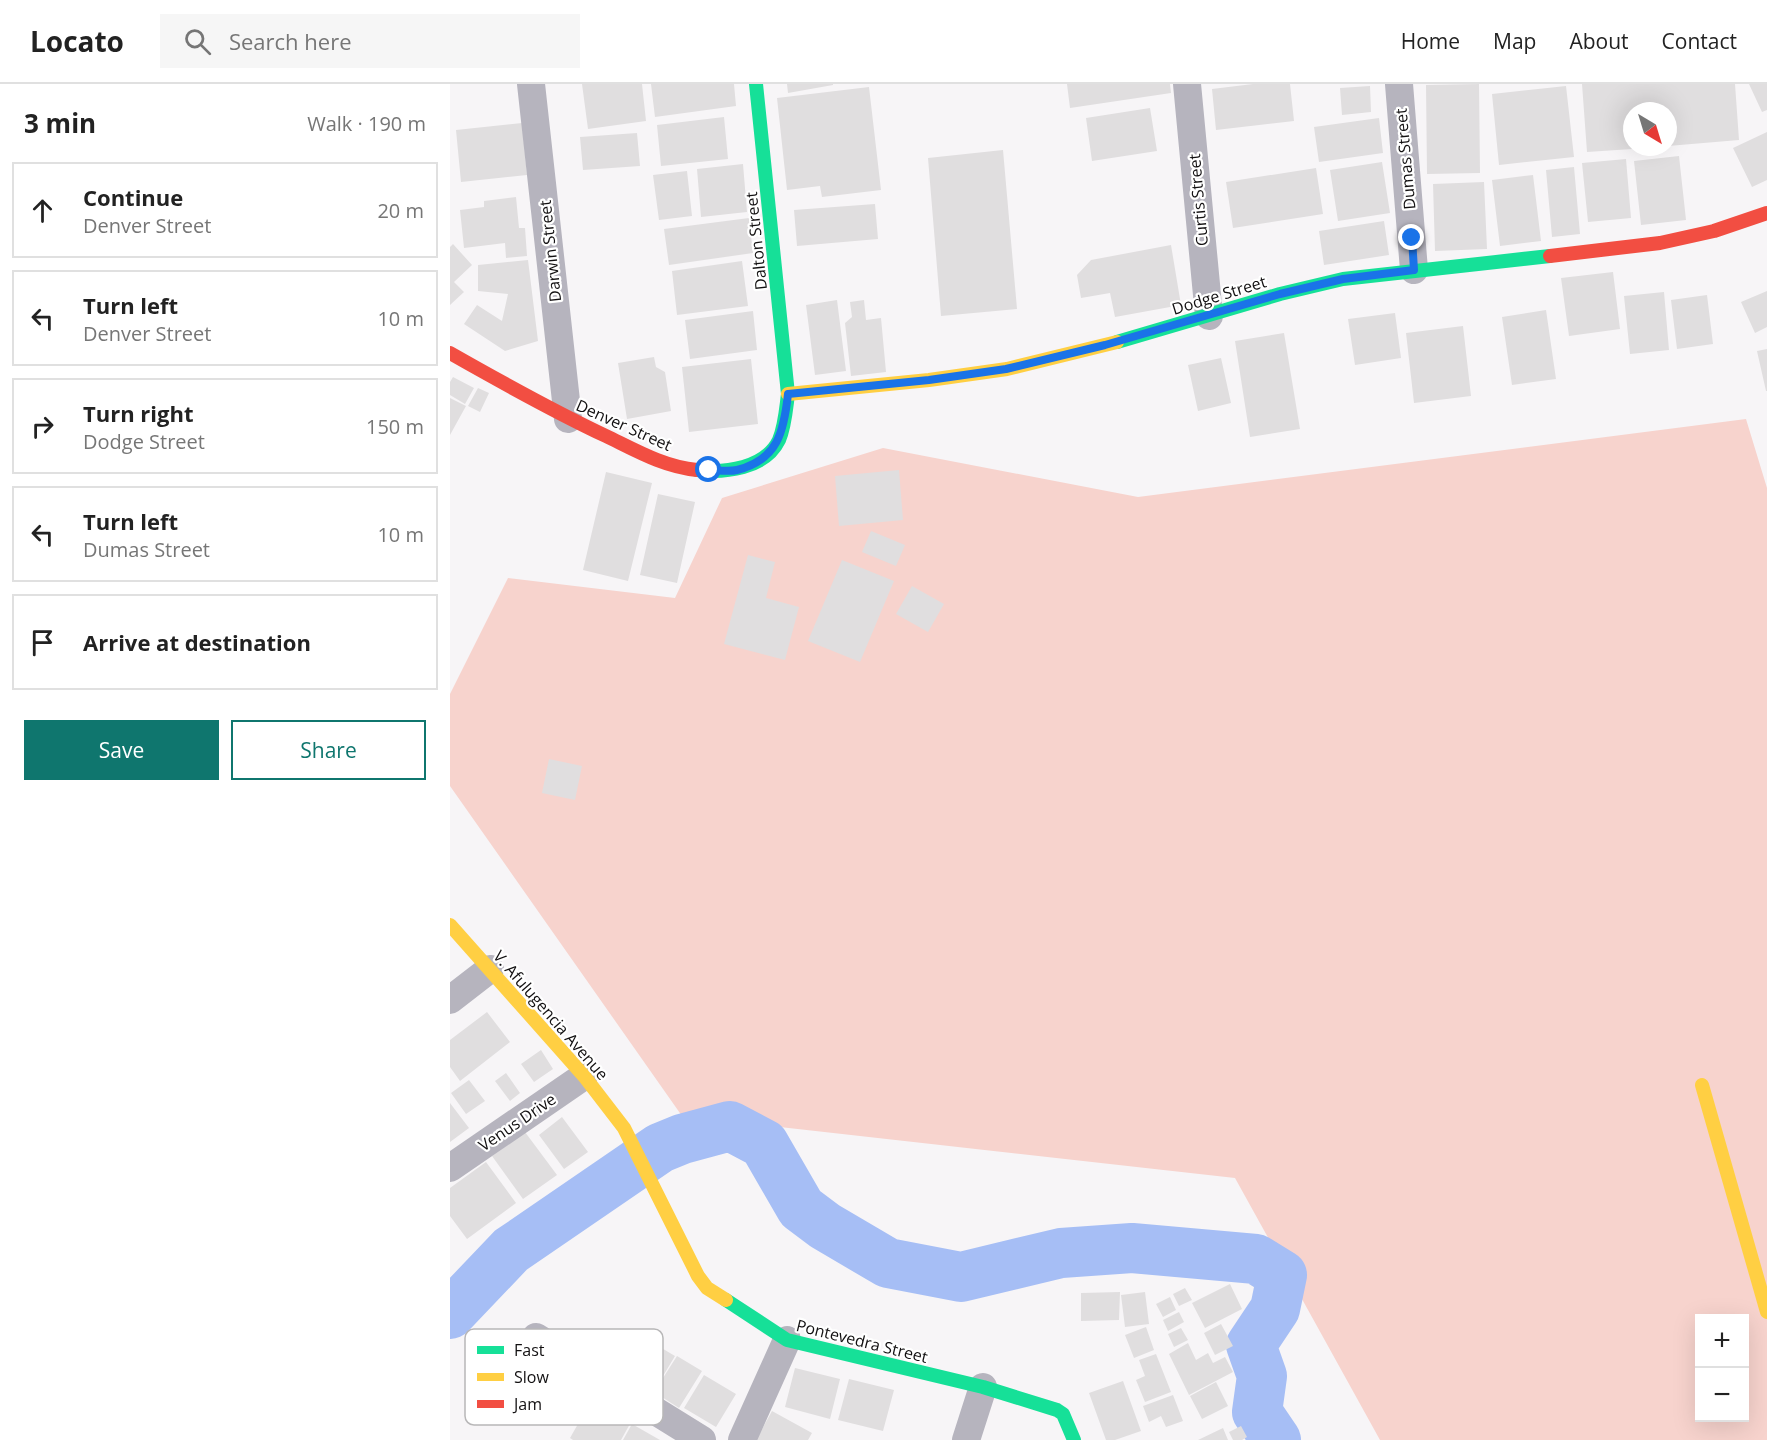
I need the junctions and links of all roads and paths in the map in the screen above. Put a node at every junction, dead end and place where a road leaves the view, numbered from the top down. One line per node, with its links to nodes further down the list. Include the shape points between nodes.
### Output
1 (531, 84): 10 (street, Darwin Street)
2 (756, 84): 9 (street, Dalton Street)
3 (1187, 84): 7 (street, Curtis Street)
4 (1399, 84): 6 (street, Dumas Street)
5 (1767, 213): 6 (street, Dodge Street, via 1738,225 1660,243)
6 (1414, 270): 7 (street, Dodge Street, via 1343,279)
7 (1209, 316): 9 (street, Dodge Street, via 1006,369)
8 (450, 353): 10 (street, Denver Street)
9 (788, 394): 10 (street, Denver Street, via 785,422 775,446 762,459 736,470 678,467)
10 (568, 419)
11 (450, 925): 12 (street, V. Afulugencia Avenue)
12 (490, 969): 13 (street); 14 (street, V. Afulugencia Avenue)
13 (450, 1000)
14 (584, 1076): 16 (street, V. Afulugencia Avenue); 17 (street, Venus Drive)
15 (1702, 1085): 18 (street)
16 (624, 1128): 19 (street, Pontevedra Street, via 707,1288)
17 (450, 1168)
18 (1767, 1312)
19 (787, 1340): 20 (street, Pontevedra Street); 23 (street)
20 (983, 1387): 24 (street); 25 (street, Pontevedra Street, via 1063,1414)
21 (663, 1416): 22 (street)
22 (702, 1440)
23 (742, 1440)
24 (966, 1440)
25 (1074, 1440)

